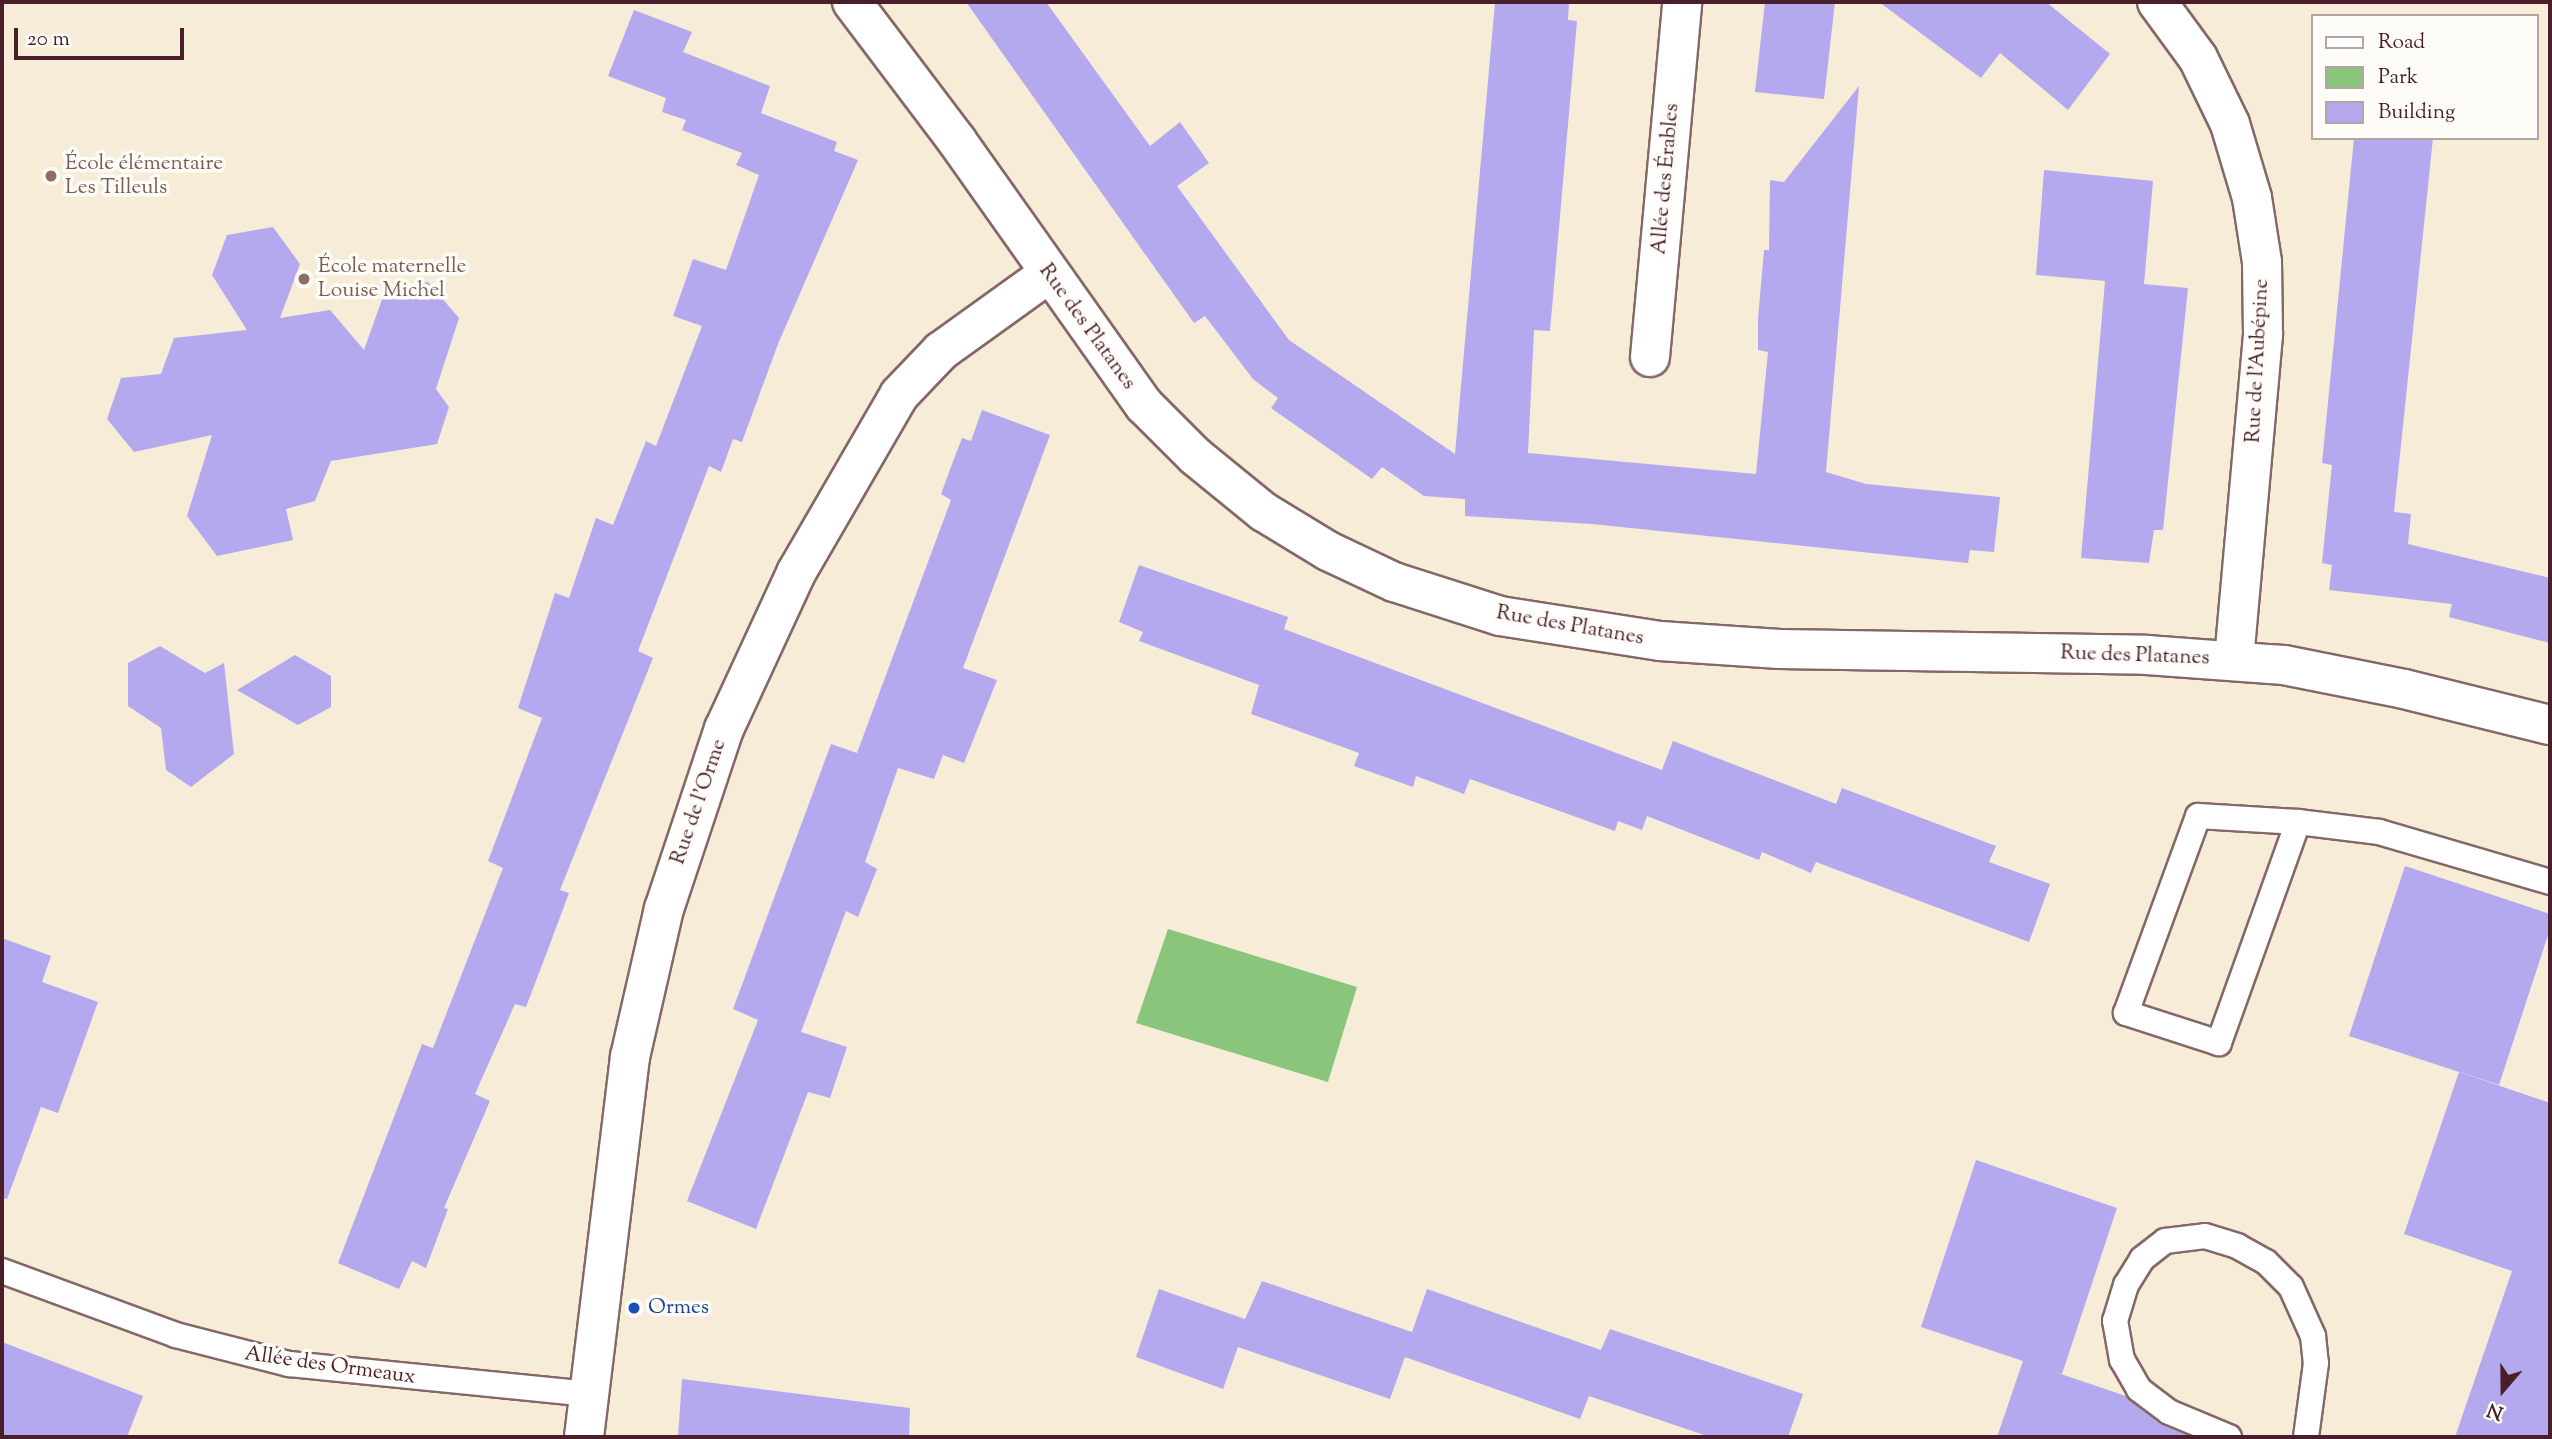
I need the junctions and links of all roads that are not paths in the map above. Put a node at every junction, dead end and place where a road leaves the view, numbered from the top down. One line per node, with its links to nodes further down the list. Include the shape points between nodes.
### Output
1 (852, 2): 4 (street, Rue des Platanes, via 944,122)
2 (1682, 2): 5 (street, Allée des Érables)
3 (2157, 2): 6 (street, Rue de l'Aubépine, via 2198,58 2230,124 2252,198 2261,251 2263,335)
4 (1048, 274): 6 (street, Rue des Platanes, via 1120,377 1195,456 1296,532 1362,569 1426,595 1541,625 1672,642 1780,649); 11 (street, Rue de l'Orme, via 965,330 900,395 796,573 724,729 668,896 637,1026)
5 (1650, 357)
6 (2234, 659): 7 (street, Rue des Platanes, via 2404,689)
7 (2550, 725)
8 (2298, 821): 8 (lane, via 2198,816 2126,1013 2219,1043); 9 (lane, via 2415,839)
9 (2550, 882)
10 (2, 1271): 11 (lane, Allée des Ormeaux, via 176,1335 289,1364)
11 (587, 1394): 12 (street, Rue de l'Orme)
12 (583, 1437)
13 (2229, 1437): 14 (lane, via 2169,1412 2139,1389 2122,1360 2115,1321 2126,1285 2142,1259 2165,1241 2206,1236 2237,1246 2266,1262 2291,1287 2313,1336 2316,1363)
14 (2306, 1437)

